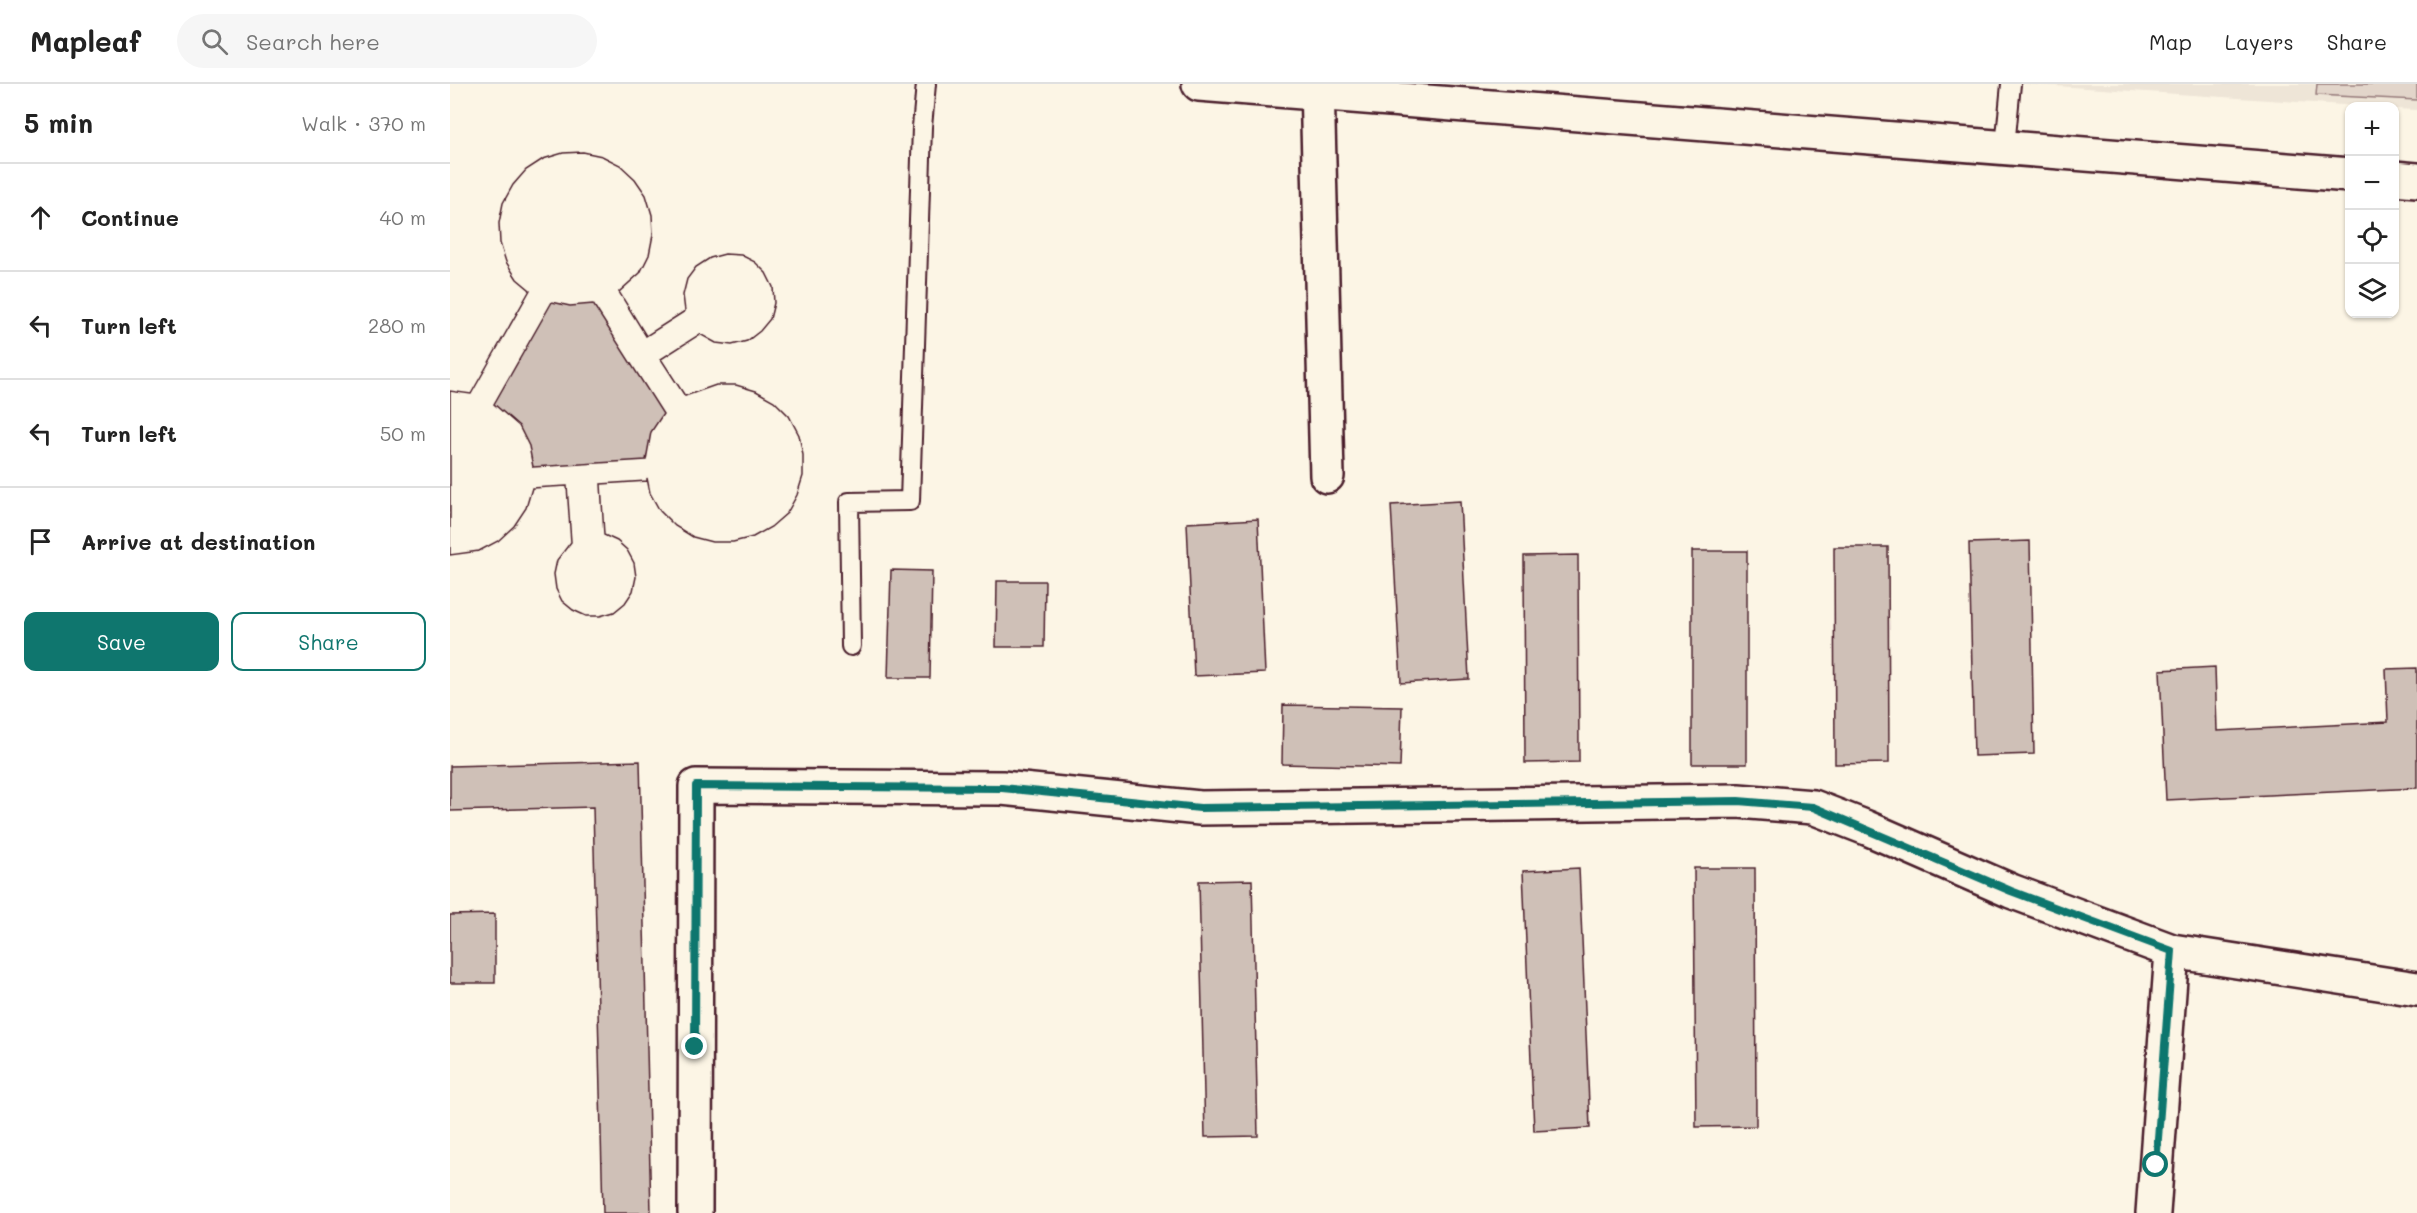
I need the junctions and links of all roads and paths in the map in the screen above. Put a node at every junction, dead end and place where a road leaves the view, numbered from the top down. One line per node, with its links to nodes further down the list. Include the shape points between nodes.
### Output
1 (926, 84): 10 (lane, via 910,501 849,502)
2 (1199, 84): 4 (street)
3 (2011, 84): 5 (lane)
4 (1317, 88): 5 (street); 9 (street)
5 (2005, 147): 6 (street)
6 (2345, 175)
7 (2399, 178): 8 (street)
8 (2417, 180)
9 (1327, 476)
10 (850, 646)
11 (2172, 951): 12 (street); 13 (street, via 2011,891 1813,807 1738,801 1200,808 1002,788 696,786); 14 (street)
12 (2417, 989)
13 (695, 1213)
14 (2153, 1213)

